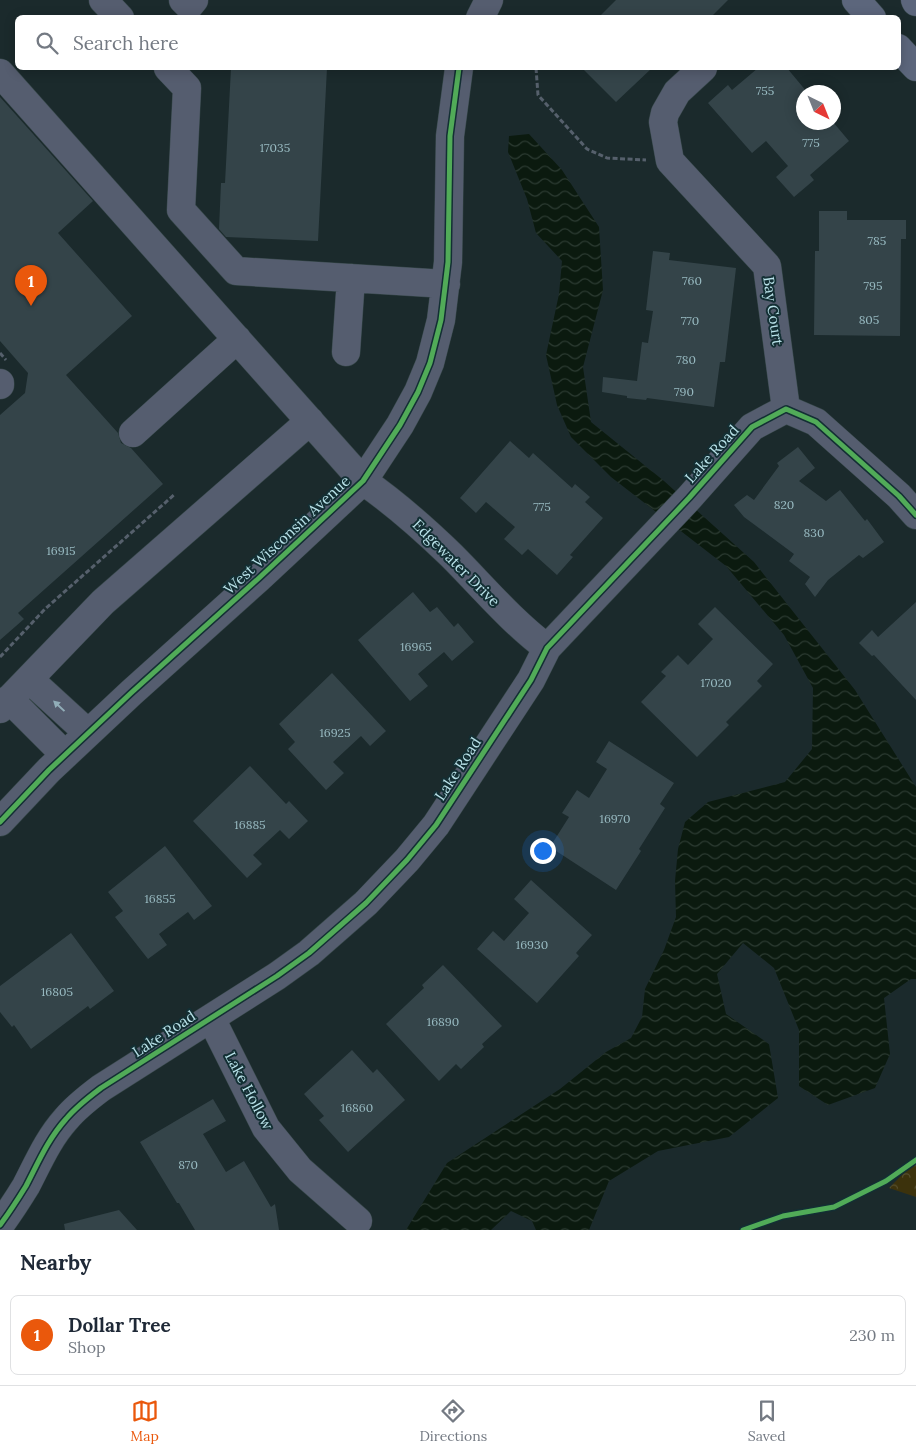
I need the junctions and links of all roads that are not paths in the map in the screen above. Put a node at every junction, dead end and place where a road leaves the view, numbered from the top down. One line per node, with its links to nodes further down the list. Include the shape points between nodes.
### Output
1 (103, 0): 7 (street)
2 (183, 0): 3 (street, via 189,6)
3 (194, 0)
4 (474, 0): 8 (street)
5 (488, 0): 9 (street)
6 (856, 0): 10 (main road)
7 (117, 15)
8 (471, 15)
9 (481, 15)
10 (869, 15)
11 (901, 51): 12 (main road)
12 (916, 67)
13 (170, 70): 17 (street, via 187,88 181,210 236,271)
14 (459, 70): 18 (street, West Wisconsin Avenue, via 450,136)
15 (701, 70): 21 (street, Bay Court, via 677,92 665,113 663,122 670,161 766,266)
16 (0, 73): 19 (street, Edgewater Drive)
17 (351, 278): 18 (street); 20 (street)
18 (446, 284): 24 (street, West Wisconsin Avenue, via 430,363 418,392)
19 (237, 339): 22 (street, Edgewater Drive); 23 (street)
20 (346, 352)
21 (786, 409): 25 (street, via 816,422); 26 (street, Lake Road, via 752,427)
22 (310, 421): 24 (street, Edgewater Drive); 27 (street, via 103,602)
23 (133, 433)
24 (363, 481): 26 (street, Edgewater Drive, via 395,504 451,555 529,635); 29 (street, West Wisconsin Avenue)
25 (910, 502)
26 (547, 648): 32 (street, Lake Road, via 531,680 436,825 407,860 366,903 309,953)
27 (29, 679): 28 (street); 29 (street, one-way to 27)
28 (5, 704): 30 (street)
29 (88, 733): 30 (street, West Wisconsin Avenue)
30 (66, 755): 31 (street, West Wisconsin Avenue)
31 (0, 822)
32 (211, 1018): 33 (street, Lake Hollow, via 266,1128 300,1170); 34 (street, Lake Road, via 101,1088 66,1118)
33 (358, 1221)
34 (0, 1225)

